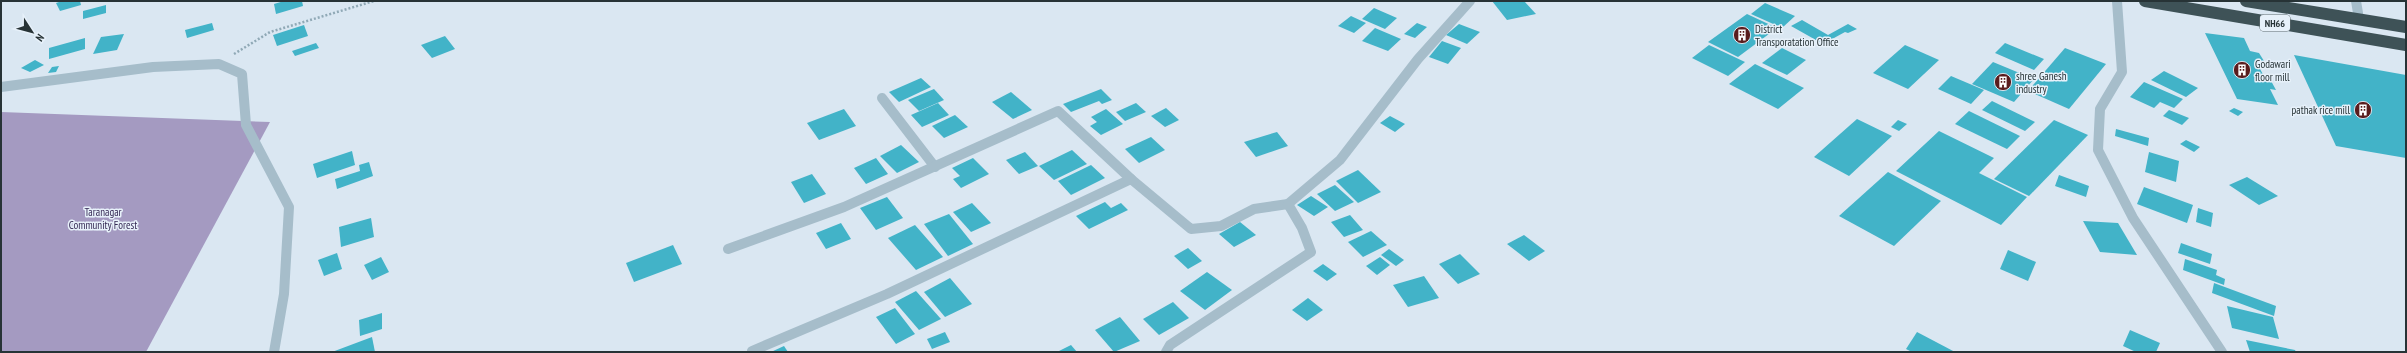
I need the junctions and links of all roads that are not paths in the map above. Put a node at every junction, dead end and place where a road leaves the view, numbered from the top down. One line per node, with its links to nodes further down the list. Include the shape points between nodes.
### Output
1 (1470, 1): 13 (street, via 1418,59 1340,160)
2 (2117, 1): 18 (street, via 2122,72 2100,109 2098,150 2133,218)
3 (2145, 1): 8 (highway, NH66)
4 (2246, 1): 6 (highway, NH66)
5 (2356, 1): 6 (street)
6 (2359, 19): 7 (highway, NH66)
7 (2406, 27)
8 (2406, 45)
9 (1, 86): 16 (street, via 153,67 219,64 242,74 246,125 289,207 284,294)
10 (882, 98): 11 (street)
11 (934, 166): 12 (street, via 1058,112); 14 (street, via 844,207)
12 (1131, 179): 13 (street, via 1191,229 1221,226 1254,209); 15 (street, via 887,294)
13 (1288, 204): 17 (street, via 1302,228 1311,252 1170,345)
14 (728, 249)
15 (752, 351)
16 (274, 352)
17 (1166, 352)
18 (2222, 352)

